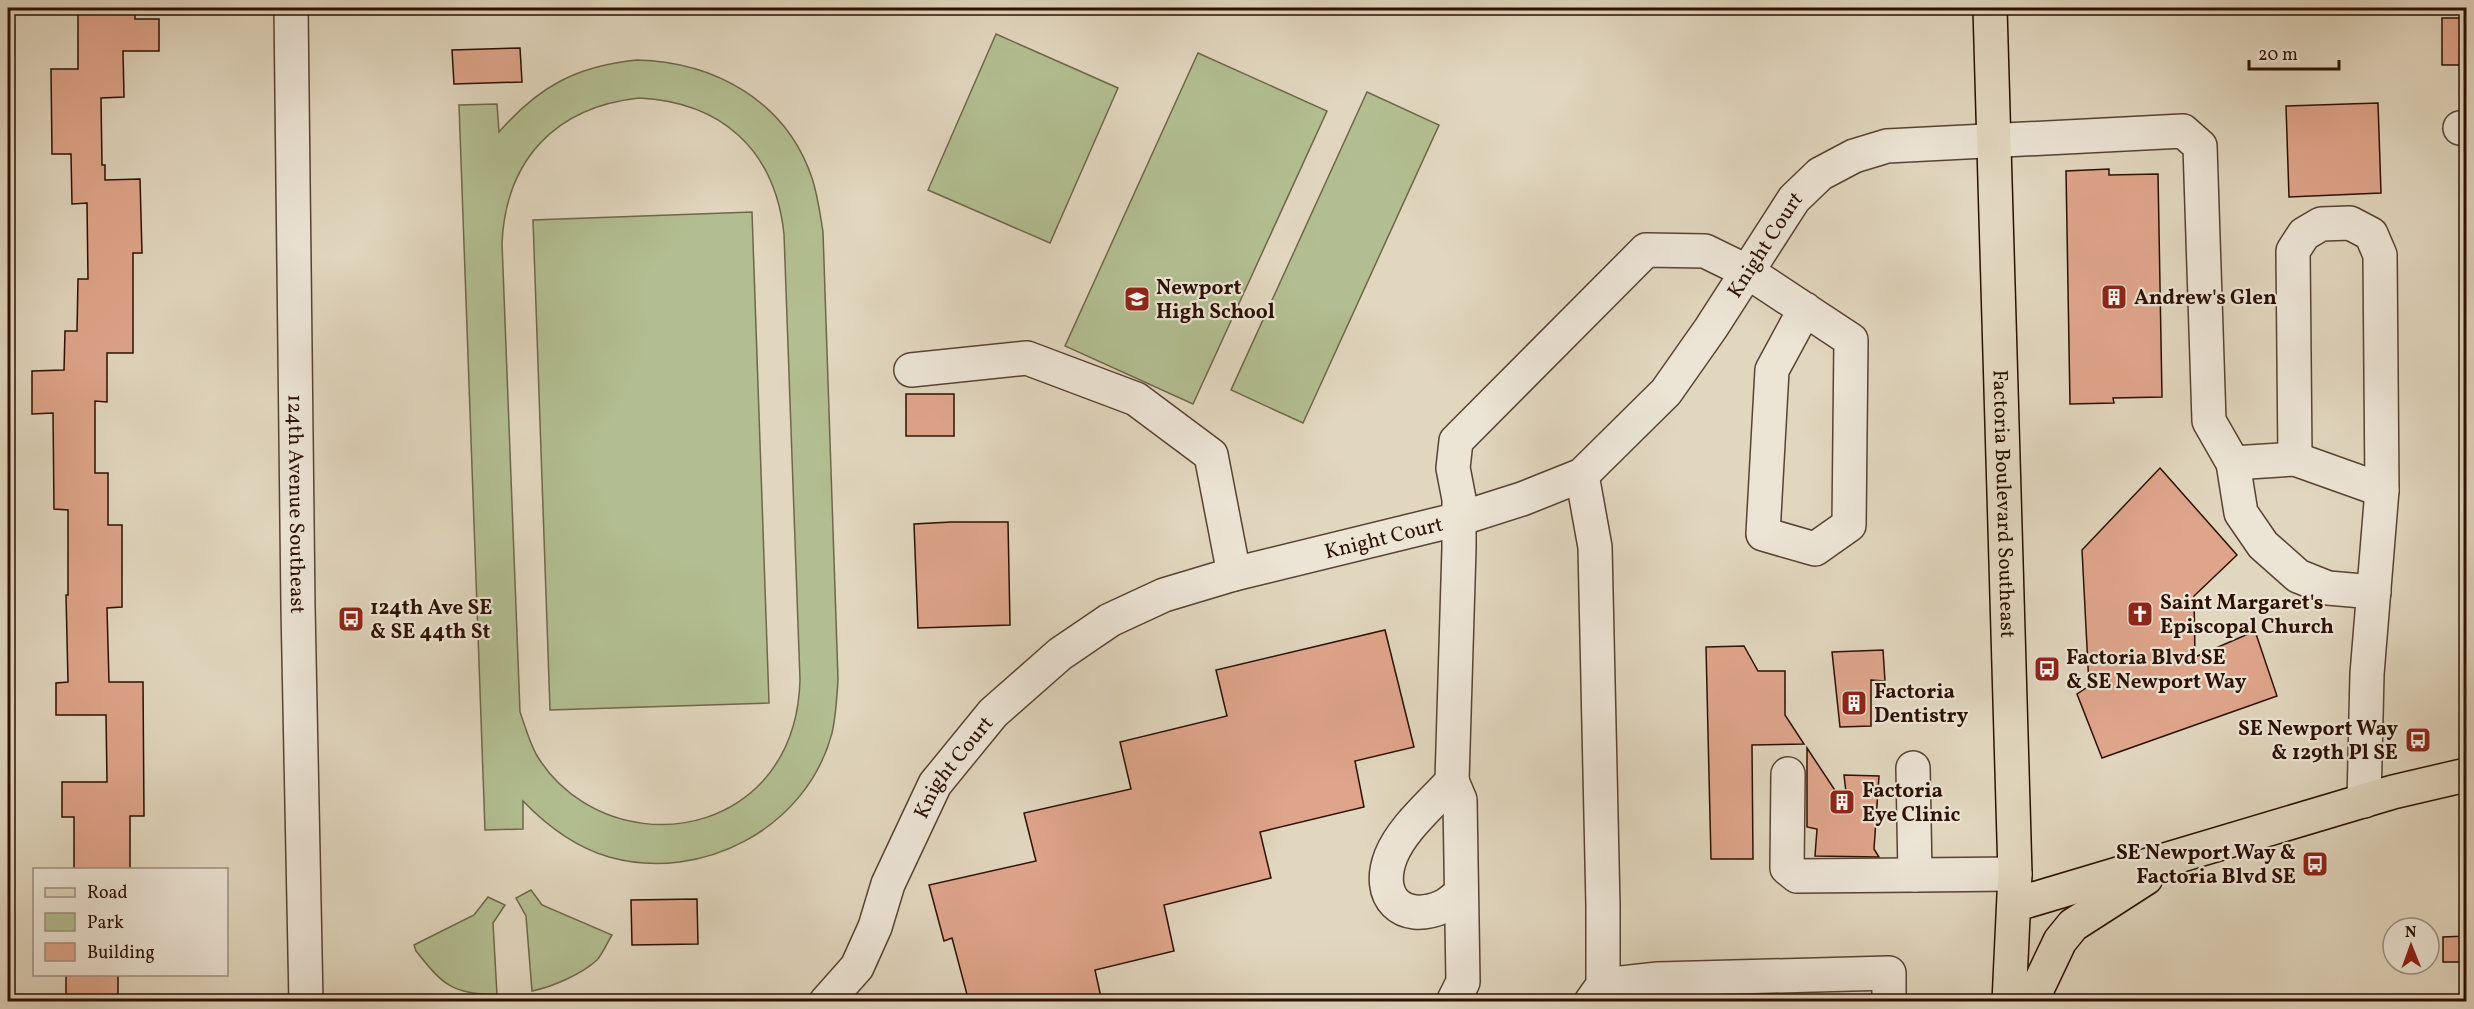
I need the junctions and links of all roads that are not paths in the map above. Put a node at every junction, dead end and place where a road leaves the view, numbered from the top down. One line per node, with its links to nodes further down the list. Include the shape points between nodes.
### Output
1 (291, 8): 24 (street, 124th Avenue Southeast)
2 (1990, 8): 3 (main road, Factoria Boulevard Southeast)
3 (1993, 140): 4 (street, Knight Court, via 1887,146 1854,156 1820,174 1794,199); 8 (street, Knight Court, via 2183,131 2200,146 2209,420); 21 (main road, Factoria Boulevard Southeast)
4 (1748, 272): 5 (street); 9 (street, Knight Court, via 1666,392); 11 (street, via 1705,251 1646,250 1456,441 1453,468)
5 (1805, 309): 5 (street, via 1772,370 1762,534 1815,549 1849,525 1851,340)
6 (911, 370): 12 (street, via 1028,358 1136,399 1211,455)
7 (2295, 459): 8 (street); 10 (street); 10 (street, via 2293,251 2304,234 2321,224 2350,223 2371,234 2380,255)
8 (2233, 463): 13 (street, via 2241,513 2263,545 2298,576 2328,588)
9 (1582, 475): 11 (street, Knight Court); 23 (street, via 1595,548)
10 (2382, 490): 13 (street)
11 (1460, 519): 12 (street, Knight Court); 17 (street)
12 (1234, 574): 25 (street, Knight Court, via 1164,595 1110,620 1060,654 993,713 935,784 888,884 857,967)
13 (2374, 592): 18 (street, via 2367,675)
14 (1913, 768): 20 (street)
15 (1788, 774): 20 (street, via 1787,868 1797,876)
16 (2466, 775): 18 (main road)
17 (1452, 781): 22 (street, via 1460,800); 22 (street, via 1409,828 1391,855 1386,890 1408,912 1445,906)
18 (2364, 801): 19 (main road)
19 (2183, 855): 21 (main road); 29 (main road, via 2073,926 2060,941)
20 (1915, 875): 21 (street)
21 (2014, 889): 28 (main road, Factoria Boulevard Southeast)
22 (1461, 893): 26 (street, via 1463,982)
23 (1597, 993): 27 (street, via 1658,979 1889,973)
24 (306, 1002)
25 (826, 1002)
26 (1453, 1002)
27 (1889, 1002)
28 (2009, 1002)
29 (2031, 1002)

